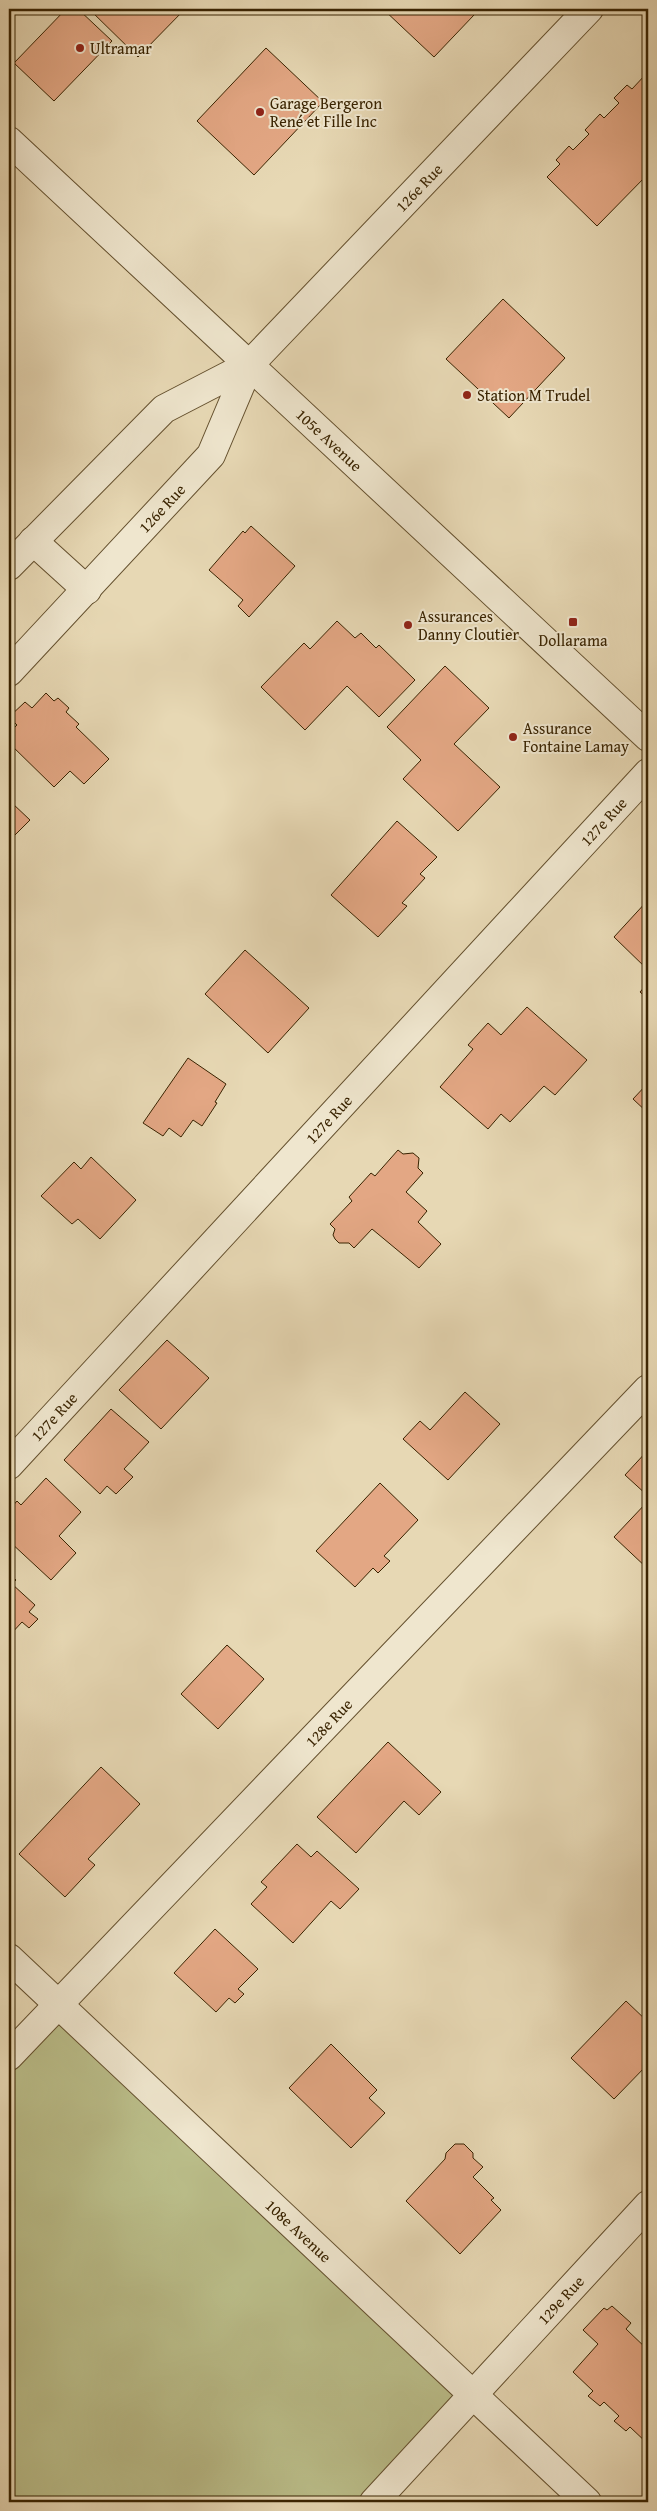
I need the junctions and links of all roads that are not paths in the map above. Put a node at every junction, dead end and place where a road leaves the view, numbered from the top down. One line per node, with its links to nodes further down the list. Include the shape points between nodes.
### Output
1 (589, 9): 3 (street, 126e Rue)
2 (9, 141): 3 (street, 105e Avenue)
3 (249, 365): 4 (street, 126e Rue, via 164,409); 6 (street, 126e Rue, via 211,455); 8 (street, 105e Avenue)
4 (33, 541): 5 (street, 126e Rue); 6 (street)
5 (9, 566)
6 (87, 590): 7 (street, 126e Rue)
7 (9, 672)
8 (648, 737)
9 (648, 773): 11 (street, 127e Rue)
10 (648, 1389): 13 (street, 128e Rue)
11 (9, 1465)
12 (9, 1958): 13 (street, 108e Avenue)
13 (58, 2004): 14 (street, 128e Rue); 16 (street, 108e Avenue)
14 (9, 2056)
15 (648, 2205): 16 (street, 129e Rue)
16 (474, 2395): 17 (street, 129e Rue); 18 (street, 108e Avenue)
17 (374, 2502)
18 (588, 2502)

